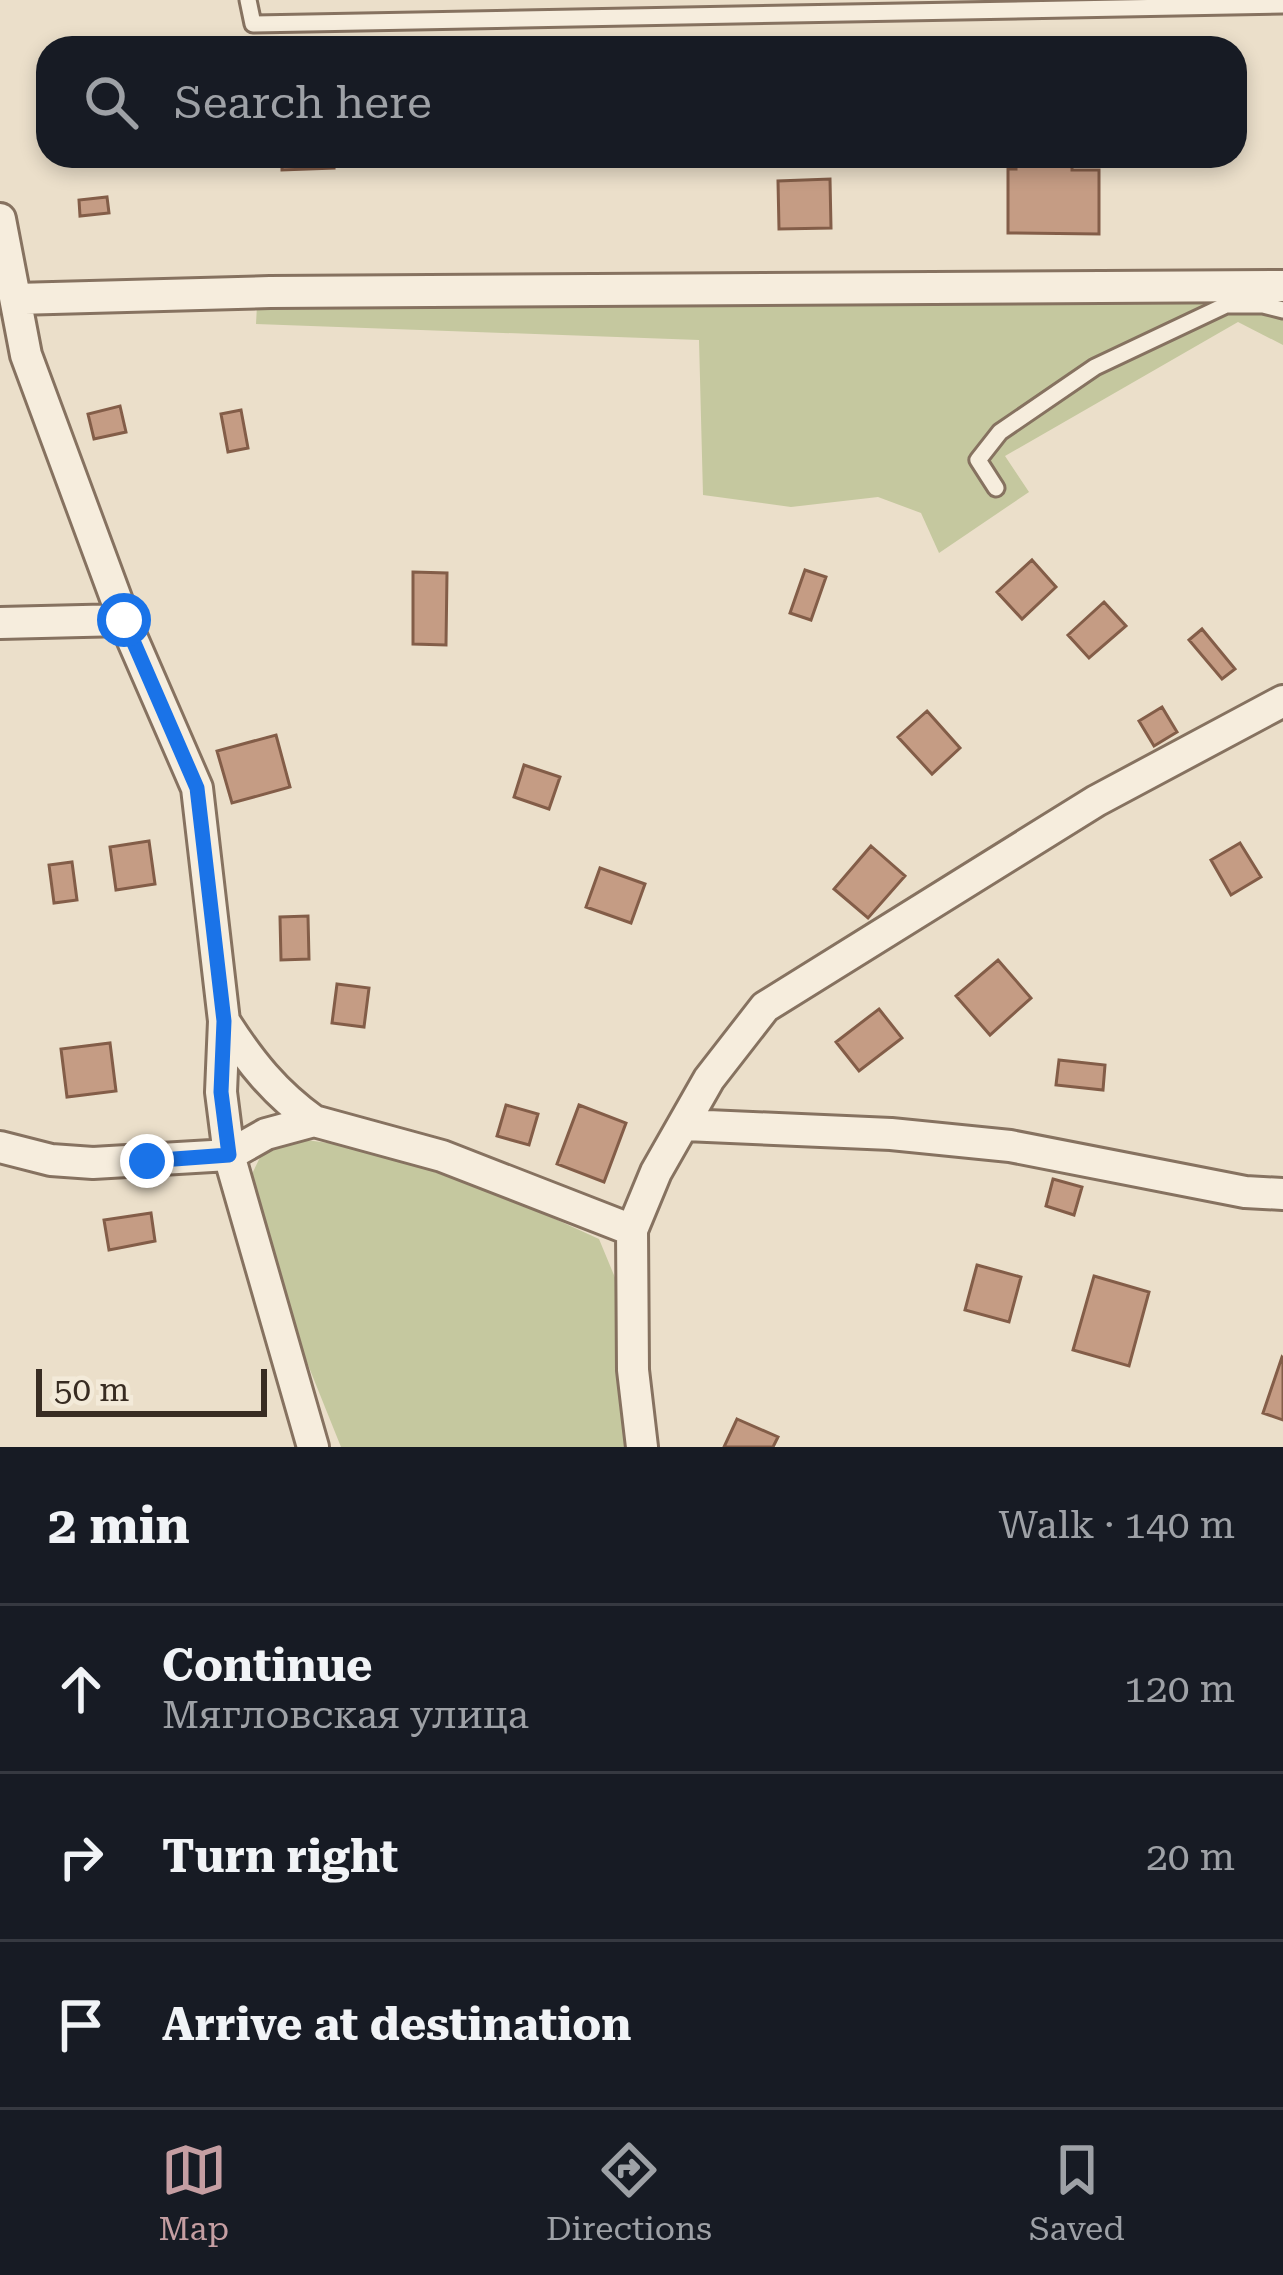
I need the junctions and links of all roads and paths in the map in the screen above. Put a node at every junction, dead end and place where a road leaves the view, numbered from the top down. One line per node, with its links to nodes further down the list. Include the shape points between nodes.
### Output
1 (248, 0): 4 (lane, via 253,24)
2 (1221, 3): 3 (lane); 4 (lane)
3 (1283, 5)
4 (758, 8)
5 (0, 219): 7 (street)
6 (1283, 286): 7 (street)
7 (16, 299): 10 (street, via 26,355)
8 (1283, 310): 9 (lane, via 1226,305 1095,367 1000,432 978,460)
9 (996, 488)
10 (124, 620): 11 (street); 13 (street, via 197,788)
11 (0, 623)
12 (1283, 701): 15 (street, via 1096,801 765,1007)
13 (224, 1021): 14 (street, via 280,1096); 17 (street)
14 (314, 1121): 17 (street); 19 (street, via 442,1156)
15 (685, 1125): 18 (street, via 1010,1146); 19 (street)
16 (0, 1147): 17 (street, via 93,1162)
17 (229, 1155): 20 (street)
18 (1283, 1195)
19 (632, 1230): 21 (street)
20 (313, 1447)
21 (642, 1447)

